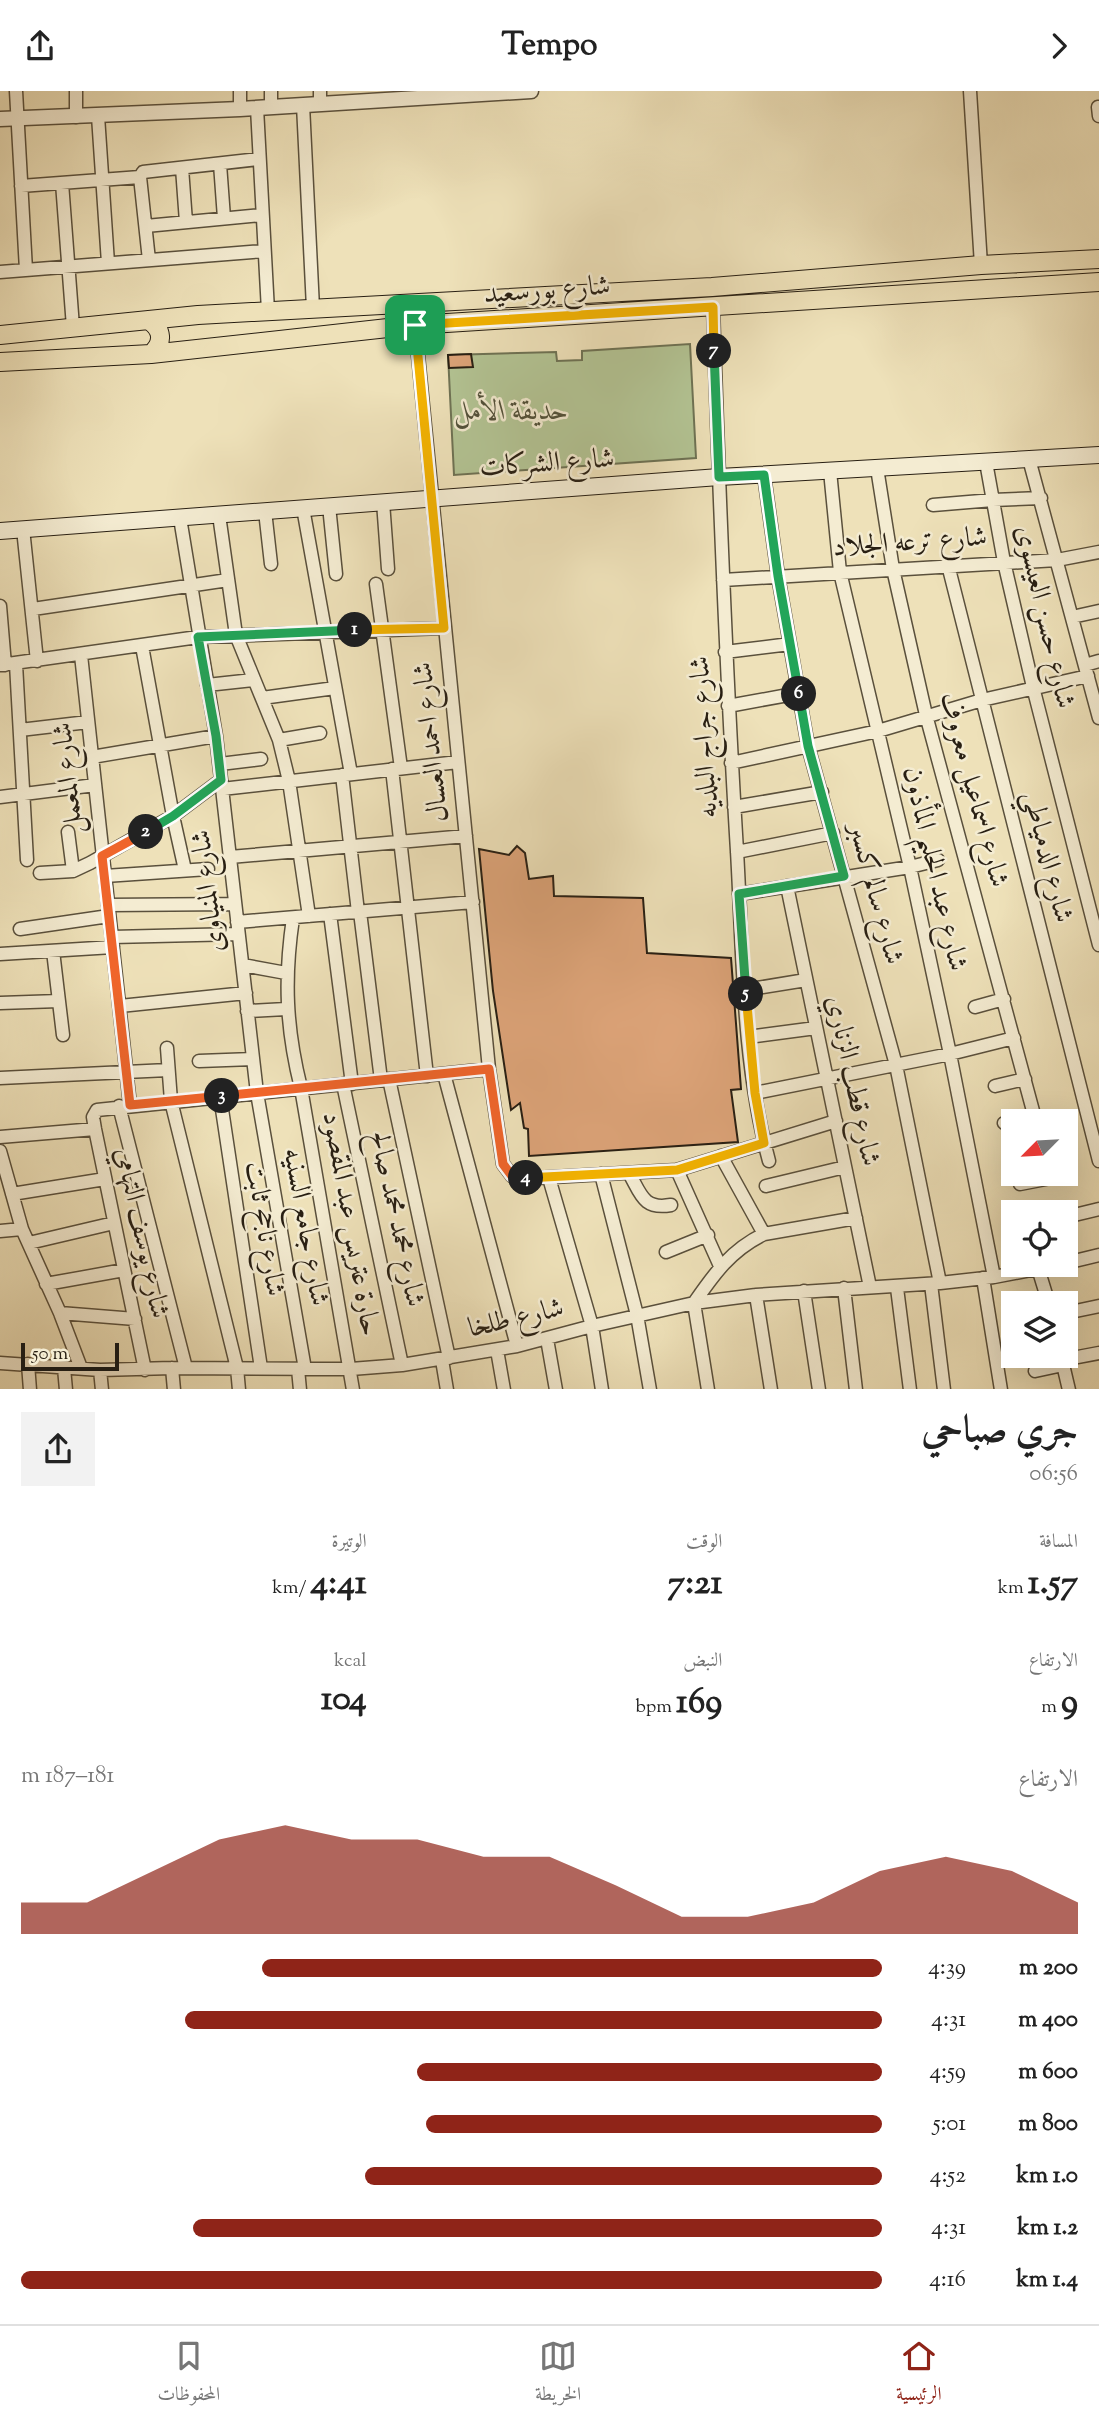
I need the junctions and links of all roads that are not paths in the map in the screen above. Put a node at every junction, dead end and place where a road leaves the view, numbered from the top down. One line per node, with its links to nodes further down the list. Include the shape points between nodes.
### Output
1 (16, 91): 18 (street)
2 (76, 91): 17 (street)
3 (240, 91): 14 (street)
4 (271, 91): 12 (street)
5 (531, 91): 7 (street)
6 (970, 91): 35 (street)
7 (474, 93): 8 (street)
8 (425, 94): 9 (street)
9 (377, 96): 10 (street)
10 (320, 97): 11 (street)
11 (303, 105): 12 (street); 41 (street)
12 (264, 107): 14 (street); 20 (street)
13 (1098, 107): 16 (street)
14 (240, 109): 15 (street)
15 (98, 116): 17 (street); 24 (street)
16 (1099, 116)
17 (76, 117): 18 (street)
18 (16, 118): 19 (street); 26 (street)
19 (0, 119)
20 (259, 159): 21 (street); 27 (street)
21 (220, 164): 22 (street); 28 (street)
22 (182, 168): 23 (street, via 143,172); 29 (street)
23 (140, 177): 24 (street); 30 (street)
24 (103, 180): 25 (street); 34 (street)
25 (62, 183): 26 (street); 36 (street)
26 (21, 186): 37 (street)
27 (262, 215): 28 (street); 31 (street)
28 (224, 218): 29 (street)
29 (186, 222): 30 (street)
30 (146, 226): 33 (street)
31 (264, 251): 33 (street); 42 (street)
32 (1099, 259): 35 (main road, شارع بورسعيد)
33 (149, 260): 34 (street)
34 (108, 263): 36 (street)
35 (981, 265): 41 (main road, شارع بورسعيد, via 712,287)
36 (68, 266): 37 (street); 46 (street)
37 (26, 269): 38 (street)
38 (0, 272)
39 (1099, 282): 40 (main road, شارع بورسعيد)
40 (713, 307): 45 (main road, شارع بورسعيد); 57 (street, شارع جراج البلديه)
41 (313, 308): 42 (main road, شارع بورسعيد)
42 (268, 311): 43 (main road, شارع بورسعيد)
43 (198, 315): 44 (main road, شارع بورسعيد); 48 (main road, via 191,332)
44 (148, 320): 46 (main road, شارع بورسعيد); 49 (main road, via 160,332)
45 (415, 325): 48 (main road, شارع بورسعيد); 59 (street, شارع احمد العسال)
46 (73, 327): 47 (main road, شارع بورسعيد)
47 (0, 335)
48 (199, 349): 49 (main road, شارع بورسعيد)
49 (151, 354): 50 (main road, شارع بورسعيد)
50 (0, 362)
51 (1099, 455): 52 (main road, شارع الشركات)
52 (1029, 459): 53 (main road, شارع الشركات); 58 (street)
53 (986, 462): 54 (main road, شارع الشركات); 60 (street, شارع حسن العيسوى)
54 (877, 468): 55 (main road, شارع الشركات); 76 (street, شارع اسماعيل معروف)
55 (830, 471): 56 (main road, شارع الشركات); 77 (street, شارع عبد الحليم المأذون)
56 (764, 475): 57 (main road, شارع الشركات); 79 (street, شارع سالم كسبر)
57 (719, 477): 59 (main road, شارع الشركات); 81 (street, شارع جراج البلديه)
58 (1041, 498): 60 (street); 71 (street)
59 (431, 499): 61 (main road, شارع الشركات); 88 (street, شارع احمد العسال)
60 (993, 500): 62 (street); 72 (street, شارع حسن العيسوى)
61 (383, 502): 63 (main road, شارع الشركات); 75 (street)
62 (933, 505)
63 (329, 506): 64 (main road, شارع الشركات); 78 (street)
64 (303, 508): 65 (main road, شارع الشركات); 90 (street)
65 (265, 511): 66 (main road, شارع الشركات); 73 (street)
66 (219, 515): 67 (main road, شارع الشركات); 80 (street)
67 (180, 518): 68 (main road, شارع الشركات); 83 (street, شارع المنياوى)
68 (23, 529): 69 (main road, شارع الشركات); 85 (street)
69 (0, 531)
70 (1099, 552): 71 (street, شارع ترعه الجلاد)
71 (1057, 560): 72 (street, شارع ترعه الجلاد); 87 (street)
72 (1004, 562): 74 (street, شارع ترعه الجلاد); 103 (street, شارع حسن العيسوى)
73 (271, 563)
74 (948, 565): 76 (street, شارع ترعه الجلاد); 107 (street, شارع الدمياطي)
75 (388, 569)
76 (893, 569): 77 (street, شارع ترعه الجلاد); 109 (street, شارع اسماعيل معروف)
77 (840, 572): 79 (street, شارع ترعه الجلاد); 113 (street, شارع عبد الحليم المأذون)
78 (336, 574)
79 (778, 576): 81 (street, شارع ترعه الجلاد); 93 (street, شارع سالم كسبر)
80 (228, 580): 83 (street); 91 (street)
81 (723, 580): 95 (street, شارع جراج البلديه)
82 (376, 585): 89 (street)
83 (190, 586): 85 (street); 92 (street, شارع المنياوى)
84 (0, 606): 99 (street)
85 (33, 609): 97 (street)
86 (1099, 611): 87 (street)
87 (1072, 617): 100 (street)
88 (444, 628): 89 (street); 121 (street, شارع احمد العسال)
89 (382, 629): 90 (street); 124 (street)
90 (326, 631): 91 (street); 104 (street)
91 (236, 635): 92 (street); 101 (street)
92 (198, 637): 94 (street); 102 (street, شارع المنياوى)
93 (790, 643): 95 (street); 105 (street, شارع سالم كسبر)
94 (142, 646): 96 (street); 117 (street)
95 (725, 652): 108 (street, شارع جراج البلديه)
96 (81, 655): 97 (street); 111 (street, شارع المعمل)
97 (37, 661): 99 (street)
98 (1099, 661): 100 (street)
99 (7, 665): 112 (street)
100 (1086, 670): 103 (street); 110 (street)
101 (253, 680): 102 (street); 106 (street)
102 (207, 685): 115 (street, شارع المنياوى)
103 (1033, 687): 107 (street); 154 (street, شارع حسن العيسوى)
104 (335, 688): 106 (street); 125 (street)
105 (799, 693): 108 (street); 118 (street, شارع سالم كسبر)
106 (262, 698): 116 (street)
107 (982, 700): 109 (street); 215 (street, شارع الدمياطي)
108 (728, 706): 122 (street, شارع جراج البلديه)
109 (926, 715): 113 (street); 174 (street, شارع اسماعيل معروف)
110 (1099, 715)
111 (88, 722): 112 (street); 119 (street, شارع المعمل)
112 (20, 730): 130 (street)
113 (878, 731): 118 (street); 145 (street, شارع عبد الحليم المأذون)
114 (320, 733): 116 (street)
115 (216, 736): 117 (street); 123 (street, شارع المنياوى)
116 (279, 740): 126 (street)
117 (160, 745): 119 (street); 133 (street)
118 (808, 746): 122 (street); 129 (street, شارع سالم كسبر)
119 (92, 757): 127 (street, شارع المعمل)
120 (261, 759): 123 (street)
121 (458, 762): 124 (street); 136 (street, شارع احمد العسال)
122 (731, 763): 132 (street, شارع جراج البلديه)
123 (219, 764): 128 (street, شارع المنياوى)
124 (396, 769): 125 (street); 137 (street)
125 (347, 775): 126 (street); 138 (street)
126 (289, 781): 128 (street); 139 (street)
127 (95, 785): 130 (street); 141 (street, شارع المعمل)
128 (221, 785): 133 (street); 142 (street, شارع المنياوى)
129 (822, 792): 132 (street); 135 (street, شارع سالم كسبر)
130 (23, 795): 131 (street); 143 (street)
131 (0, 797)
132 (734, 807): 140 (street, شارع جراج البلديه)
133 (173, 816): 141 (street); 147 (street)
134 (68, 832): 148 (street)
135 (833, 833): 140 (street); 151 (street, شارع سالم كسبر)
136 (466, 836): 137 (street); 155 (street, شارع احمد العسال)
137 (400, 842): 138 (street); 157 (street)
138 (350, 846): 139 (street); 159 (street)
139 (301, 850): 142 (street); 161 (street)
140 (737, 852): 153 (street, شارع جراج البلديه)
141 (102, 856): 148 (street); 150 (street, شارع المعمل)
142 (230, 857): 156 (street, شارع المنياوى)
143 (27, 860)
144 (938, 860): 145 (street)
145 (910, 867): 151 (street); 186 (street, شارع عبد الحليم المأذون)
146 (208, 869): 147 (street)
147 (185, 870): 150 (street)
148 (73, 871): 149 (street)
149 (40, 873)
150 (105, 876): 158 (street, شارع المعمل)
151 (844, 876): 152 (street); 189 (street, شارع سالم كسبر)
152 (787, 886): 153 (street); 171 (street, شارع قطب الزناري)
153 (739, 894): 172 (street, شارع جراج البلديه)
154 (1093, 896): 166 (street, شارع حسن العيسوى)
155 (473, 902): 157 (street); 190 (street, شارع احمد العسال)
156 (235, 904): 158 (street); 163 (street, شارع المنياوى)
157 (408, 908): 159 (street); 194 (street)
158 (109, 910): 164 (street); 165 (street, شارع المعمل)
159 (359, 912): 160 (street); 198 (street)
160 (330, 914): 161 (street); 199 (street, شارع محمد محمد صالح)
161 (309, 916): 162 (street)
162 (293, 918): 163 (street); 170 (street, حارة عتريس عبد المقصود)
163 (238, 928): 165 (street); 169 (street, شارع المنياوى)
164 (20, 929)
165 (112, 942): 167 (street); 177 (street, شارع المعمل)
166 (1099, 945)
167 (53, 951): 168 (street); 175 (street)
168 (0, 954)
169 (243, 965): 170 (street); 173 (street, شارع المنياوى)
170 (286, 972): 179 (street, حارة عتريس عبد المقصود)
171 (806, 980): 172 (street); 181 (street, شارع قطب الزناري)
172 (745, 990): 183 (street, شارع جراج البلديه)
173 (246, 993): 177 (street); 180 (street, شارع المنياوى)
174 (1004, 999): 178 (street); 184 (street, شارع اسماعيل معروف)
175 (59, 1001): 176 (street); 182 (street)
176 (0, 1003)
177 (120, 1006): 191 (street, شارع المعمل)
178 (975, 1007)
179 (286, 1009): 180 (street); 201 (street, حارة عتريس عبد المقصود)
180 (247, 1011): 187 (street, شارع المنياوى)
181 (816, 1028): 183 (street); 196 (street, شارع قطب الزناري)
182 (63, 1035)
183 (748, 1037): 203 (street, شارع جراج البلديه)
184 (1014, 1038): 186 (street); 197 (street, شارع اسماعيل معروف)
185 (167, 1048): 192 (street)
186 (950, 1054): 189 (street); 240 (street, شارع عبد الحليم المأذون)
187 (253, 1059): 188 (street); 202 (street, شارع المنياوى)
188 (199, 1061)
189 (896, 1065): 196 (street); 242 (street, شارع سالم كسبر)
190 (489, 1069): 193 (street); 220 (street, شارع احمد العسال, via 503,1164 518,1179)
191 (126, 1070): 192 (street); 195 (street); 206 (street, شارع المعمل)
192 (168, 1070): 205 (street)
193 (444, 1074): 194 (street); 256 (street)
194 (427, 1076): 198 (street)
195 (0, 1078)
196 (827, 1078): 203 (street); 208 (street, شارع قطب الزناري)
197 (1025, 1079): 200 (street); 207 (street, شارع اسماعيل معروف)
198 (385, 1080): 199 (street); 260 (street)
199 (348, 1084): 201 (street); 263 (street, شارع محمد محمد صالح)
200 (995, 1086)
201 (301, 1088): 202 (street); 273 (street, حارة عتريس عبد المقصود)
202 (257, 1093): 204 (street); 272 (street, شارع جامع السنيه)
203 (755, 1093): 211 (street, شارع جراج البلديه)
204 (220, 1096): 205 (street); 271 (street, شارع ناجح ثابت)
205 (171, 1101): 206 (street); 270 (street)
206 (125, 1106): 209 (street, شارع يوسف التهامي, via 100,1108 94,1113); 267 (street, شارع المعمل)
207 (1033, 1109)
208 (836, 1121): 211 (street, شارع احمد العسال); 216 (street, شارع قطب الزناري)
209 (94, 1129): 210 (street); 221 (street, شارع يوسف التهامي)
210 (0, 1137)
211 (764, 1143): 213 (street, شارع احمد العسال); 214 (street, شارع جراج البلديه)
212 (0, 1151): 223 (street)
213 (721, 1156): 217 (street, شارع احمد العسال); 231 (street)
214 (769, 1161)
215 (1099, 1161)
216 (845, 1167): 222 (street); 227 (street, شارع قطب الزناري)
217 (677, 1170): 218 (street, شارع احمد العسال); 232 (street)
218 (629, 1173): 219 (street, شارع احمد العسال); 224 (street, via 647,1203)
219 (601, 1174): 220 (street, شارع احمد العسال); 252 (street)
220 (549, 1178): 254 (street)
221 (105, 1179): 223 (street); 228 (street, شارع يوسف التهامي)
222 (765, 1186)
223 (12, 1194): 229 (street)
224 (671, 1205)
225 (1099, 1209): 226 (street)
226 (1078, 1214)
227 (856, 1218): 231 (street); 243 (street, شارع قطب الزناري)
228 (114, 1223): 233 (street); 238 (street, شارع يوسف التهامي)
229 (22, 1229): 230 (street); 233 (street)
230 (0, 1231)
231 (765, 1234): 237 (street)
232 (708, 1235): 234 (street); 237 (street)
233 (29, 1243): 241 (street)
234 (666, 1252)
235 (1099, 1255): 236 (street)
236 (1078, 1260)
237 (720, 1266): 248 (street)
238 (124, 1270): 241 (street); 253 (street, شارع يوسف التهامي)
239 (1001, 1275): 240 (street, شارع طلخا)
240 (989, 1278): 242 (street, شارع طلخا); 295 (street, شارع عبد الحليم المأذون)
241 (46, 1284): 251 (street)
242 (935, 1284): 244 (street, شارع طلخا); 294 (street, شارع سالم كسبر)
243 (870, 1287): 244 (street, شارع طلخا); 245 (street, شارع طلخا)
244 (897, 1287): 293 (street)
245 (844, 1288): 246 (street, شارع طلخا); 292 (street)
246 (804, 1291): 247 (street, شارع طلخا); 291 (street)
247 (757, 1295): 248 (street, شارع طلخا); 290 (street)
248 (694, 1303): 252 (street, شارع طلخا); 289 (street)
249 (1099, 1306): 250 (street)
250 (1078, 1310)
251 (60, 1313): 253 (street); 265 (street)
252 (638, 1315): 254 (street, شارع طلخا); 288 (street)
253 (135, 1319): 275 (street, شارع يوسف التهامي)
254 (592, 1326): 255 (street, شارع طلخا); 287 (street)
255 (547, 1339): 256 (street, شارع طلخا); 286 (street)
256 (517, 1346): 257 (street, شارع طلخا)
257 (497, 1350): 260 (street, شارع طلخا); 285 (street)
258 (1099, 1353): 259 (street)
259 (1078, 1357)
260 (445, 1359): 263 (street, شارع طلخا); 284 (street)
261 (0, 1363): 262 (street, شارع طلخا)
262 (28, 1364): 264 (street, شارع طلخا); 277 (street)
263 (402, 1364): 273 (street, شارع طلخا)
264 (64, 1367): 265 (street, شارع طلخا); 278 (street)
265 (81, 1368): 274 (street, شارع طلخا)
266 (172, 1368): 267 (street, شارع طلخا); 275 (street, شارع طلخا); 280 (street)
267 (186, 1368): 270 (street, شارع طلخا)
268 (1042, 1368): 276 (street)
269 (1064, 1368): 296 (street)
270 (237, 1369): 271 (street, شارع طلخا); 281 (street)
271 (261, 1369): 272 (street, شارع طلخا)
272 (301, 1369): 273 (street, شارع طلخا); 282 (street, شارع جامع السنيه)
273 (351, 1369): 283 (street, حارة عتريس عبد المقصود)
274 (100, 1370): 275 (street, شارع طلخا); 279 (street)
275 (145, 1370)
276 (1035, 1371)
277 (30, 1389)
278 (66, 1389)
279 (102, 1389)
280 (174, 1389)
281 (239, 1389)
282 (300, 1389)
283 (354, 1389)
284 (447, 1389)
285 (504, 1389)
286 (556, 1389)
287 (601, 1389)
288 (650, 1389)
289 (708, 1389)
290 (771, 1389)
291 (820, 1389)
292 (856, 1389)
293 (910, 1389)
294 (944, 1389)
295 (1001, 1389)
296 (1069, 1389)

